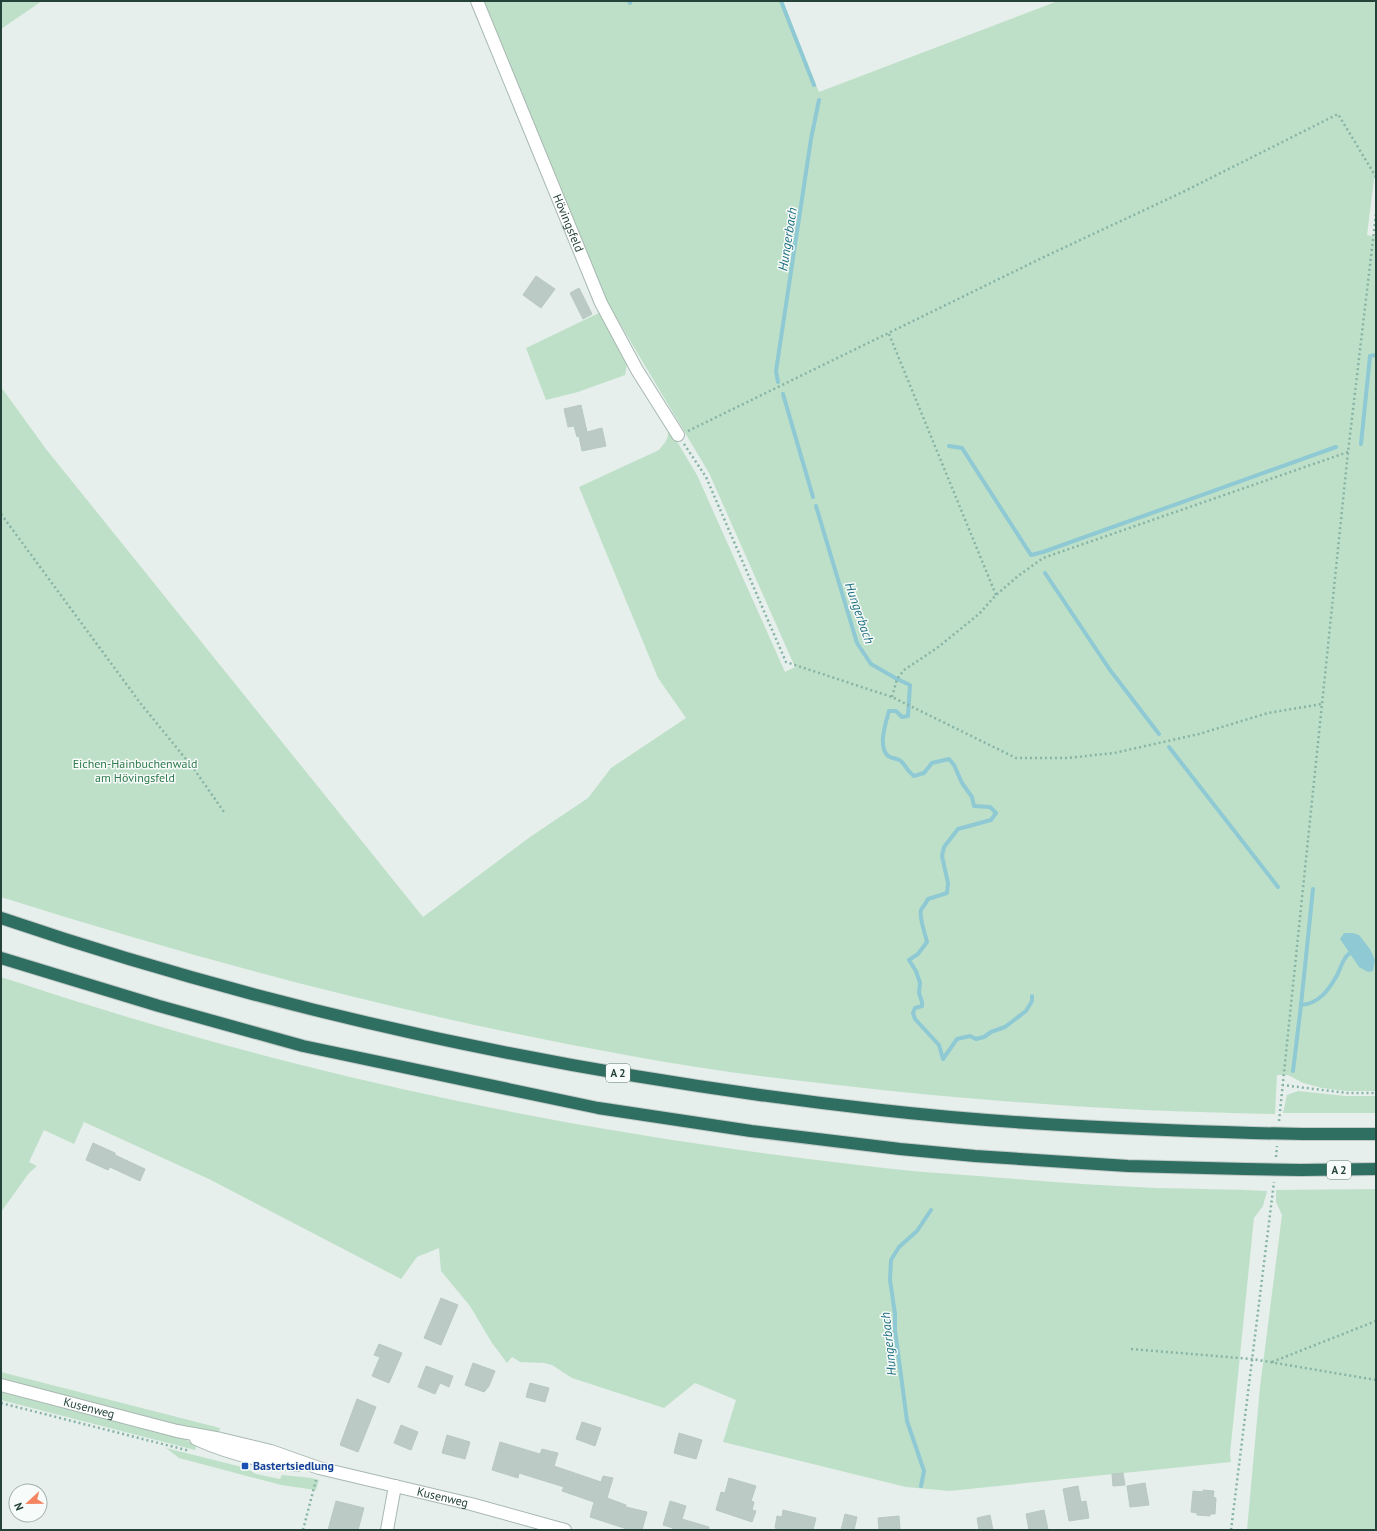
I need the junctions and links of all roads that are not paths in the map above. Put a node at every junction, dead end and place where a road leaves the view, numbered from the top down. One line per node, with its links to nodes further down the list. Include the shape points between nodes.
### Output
1 (477, 1): 2 (street, Hövingsfeld, via 601,304 637,370)
2 (678, 435)
3 (1, 918): 5 (highway, A 2, bridge, via 213,984 393,1029 544,1061 730,1092 883,1111 1107,1129)
4 (1, 958): 6 (highway, A 2, bridge, via 303,1046 598,1108 751,1131 959,1154 1128,1166)
5 (1376, 1134)
6 (1376, 1169)
7 (1, 1385): 8 (street, Kusenweg, via 177,1431 271,1451 320,1468)
8 (395, 1486): 9 (street); 10 (street, Kusenweg)
9 (387, 1530)
10 (565, 1530)

